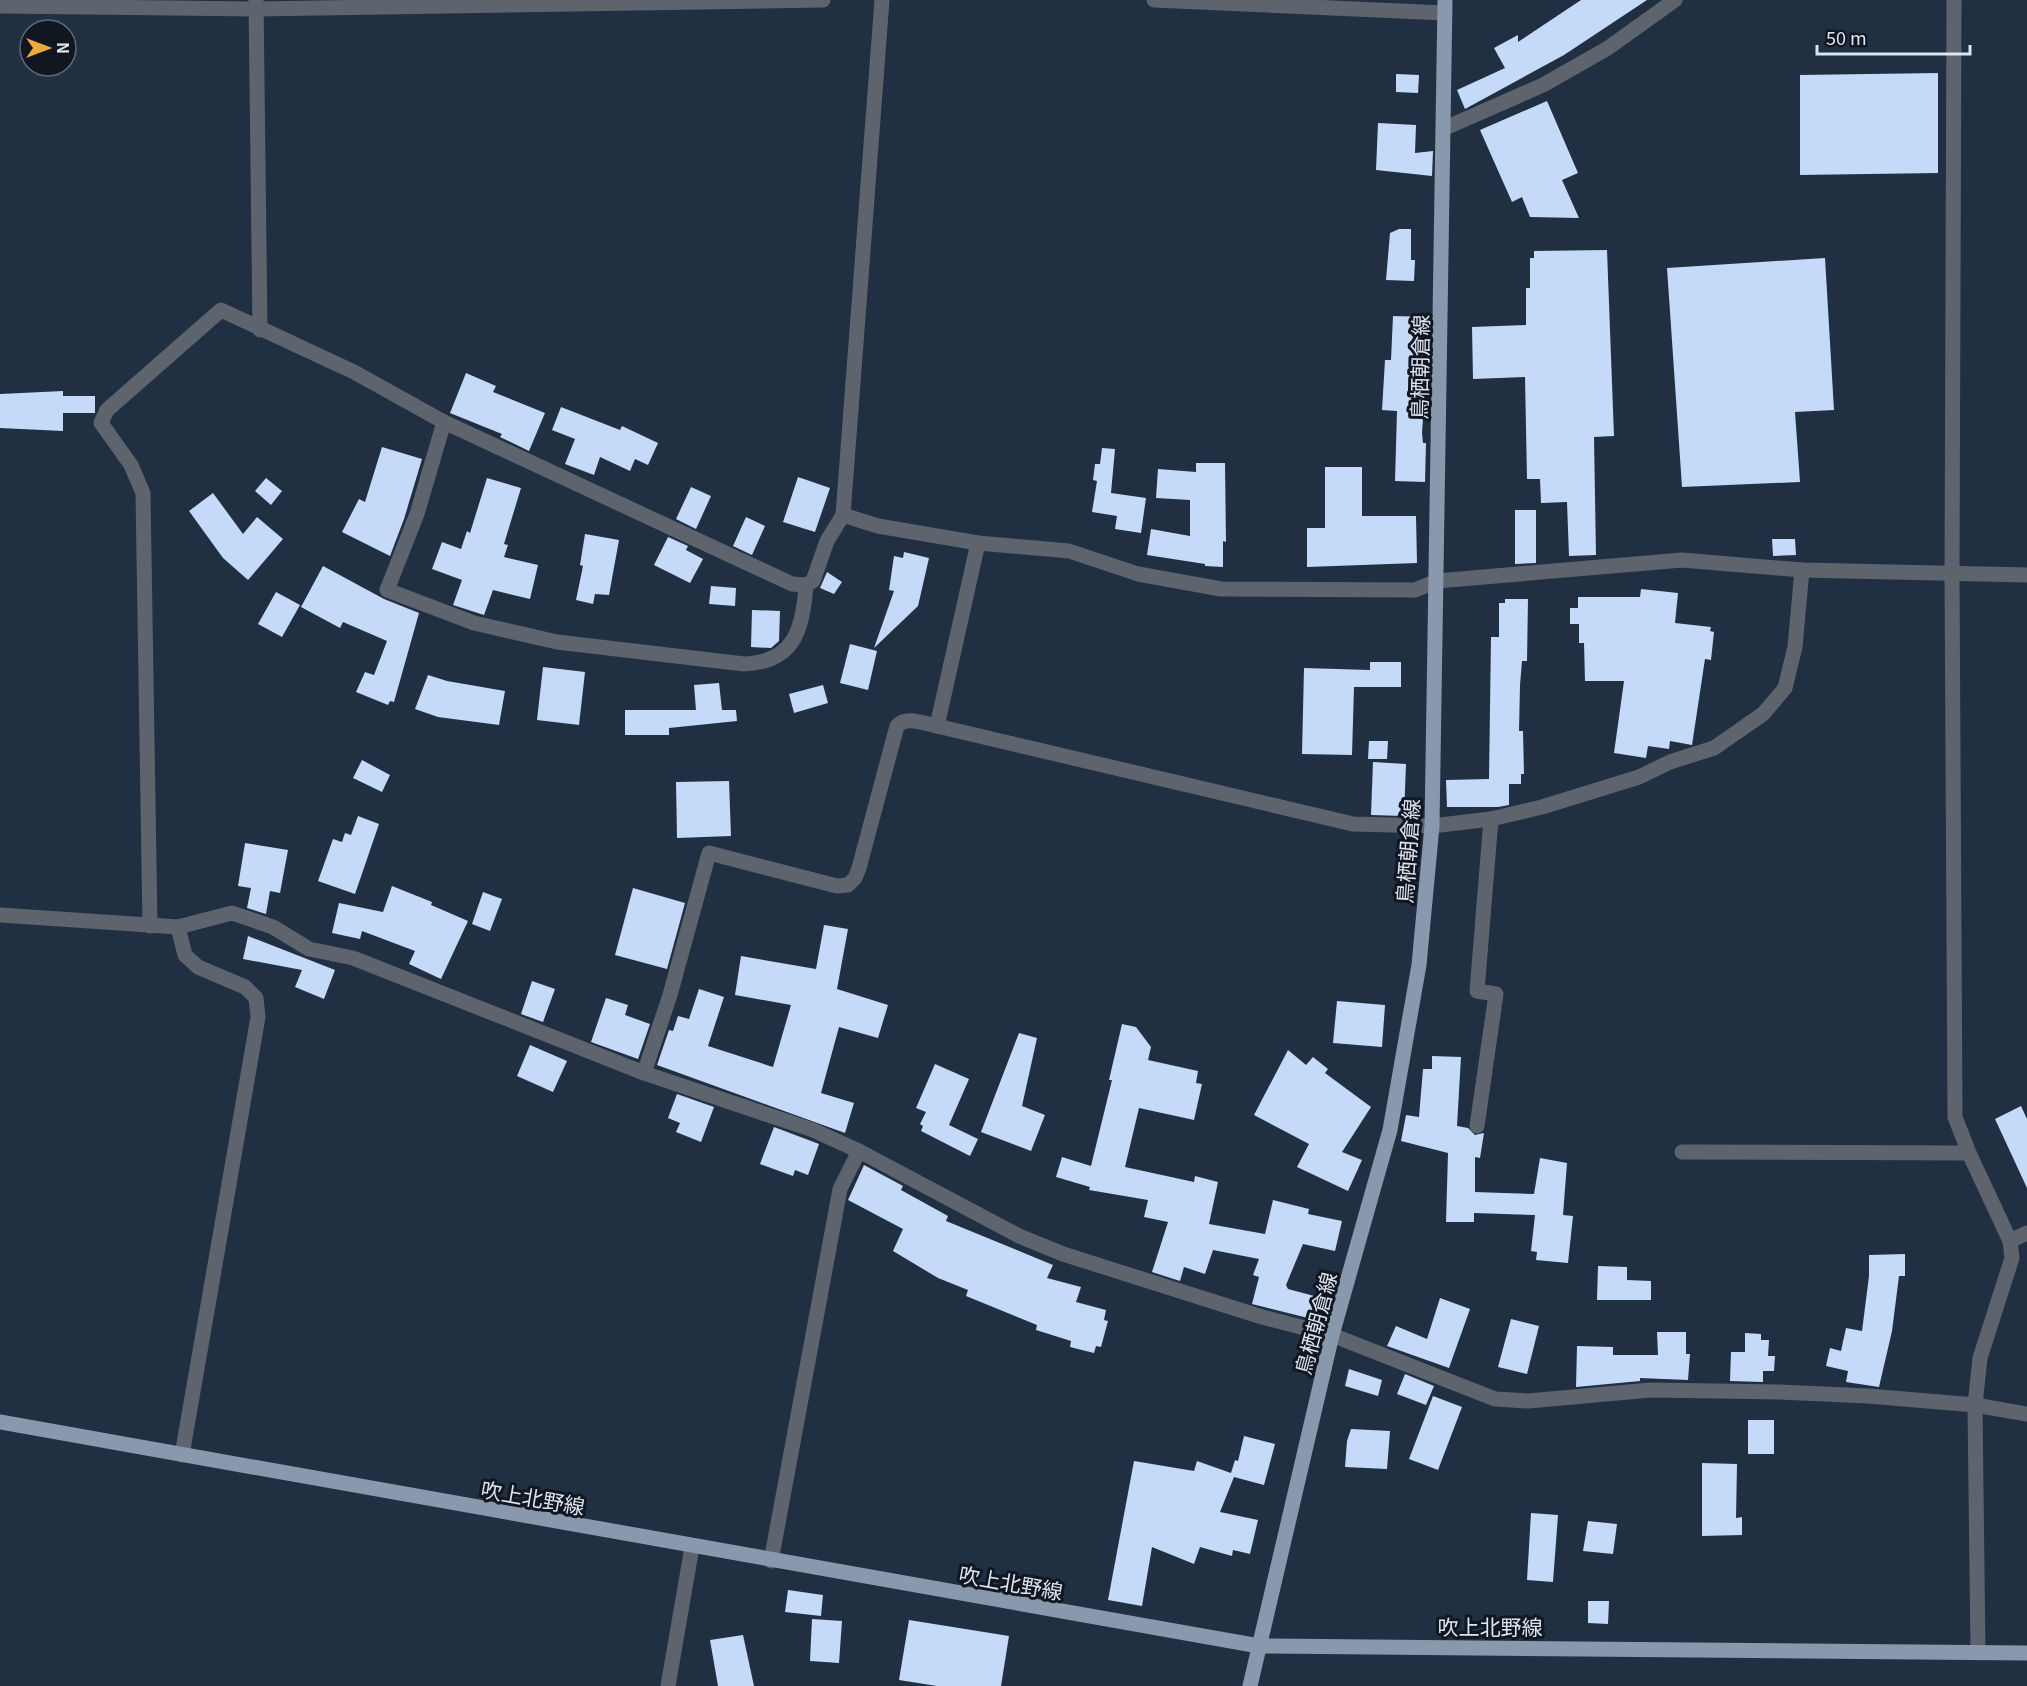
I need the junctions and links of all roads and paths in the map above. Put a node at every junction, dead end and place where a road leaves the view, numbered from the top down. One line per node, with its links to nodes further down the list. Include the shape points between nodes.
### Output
1 (823, 0): 6 (street)
2 (882, 0): 12 (street)
3 (1154, 0): 8 (street)
4 (1676, 0): 9 (street, via 1608,48 1543,85)
5 (1954, 0): 15 (street)
6 (256, 4): 7 (street); 10 (street)
7 (0, 6)
8 (1445, 7): 9 (main road, 鳥栖朝倉線)
9 (1443, 129): 17 (main road, 鳥栖朝倉線)
10 (260, 330): 11 (street, via 354,372); 23 (street, via 221,310 107,410 100,423 130,465 143,493)
11 (444, 422): 18 (street, via 792,584); 18 (street, via 417,514 387,590 474,624 557,642 744,664 763,663 779,656 796,636 804,615)
12 (843, 515): 13 (street, via 878,526); 18 (street, via 827,541 813,581)
13 (978, 543): 17 (street, via 1069,551 1138,574 1221,589 1415,590); 19 (street)
14 (1802, 570): 15 (street); 17 (street, via 1682,560); 20 (street, via 1795,647 1785,688 1763,714 1714,748 1639,777)
15 (1952, 574): 16 (street); 29 (street, via 1955,1117)
16 (2027, 575)
17 (1437, 581): 21 (main road, 鳥栖朝倉線)
18 (806, 585)
19 (937, 726): 21 (street, via 1353,824); 25 (street, via 907,720 897,726 859,868 848,885 837,886 709,853)
20 (1491, 819): 21 (street); 26 (street, via 1477,991 1496,994)
21 (1432, 826): 32 (main road, 鳥栖朝倉線, via 1419,965 1400,1079 1378,1176)
22 (0, 915): 23 (street)
23 (150, 926): 24 (street)
24 (178, 927): 25 (street, via 232,913 273,927 309,949 353,958); 36 (street, via 185,955 198,967 245,987 256,998 258,1017)
25 (644, 1073): 27 (street, via 813,1130)
26 (1478, 1126)
27 (859, 1151): 32 (street, via 1019,1236 1063,1254); 38 (street, via 840,1189)
28 (1682, 1152): 29 (street)
29 (1969, 1153): 31 (street)
30 (2027, 1233): 31 (street)
31 (2010, 1241): 33 (street, via 2012,1258 1980,1358)
32 (1332, 1335): 33 (street, via 1495,1399 1528,1401 1651,1390 1716,1390); 39 (main road, 鳥栖朝倉線)
33 (1975, 1405): 34 (street); 40 (street)
34 (2027, 1414)
35 (0, 1422): 36 (main road, 吹上北野線)
36 (182, 1455): 37 (main road, 吹上北野線)
37 (692, 1547): 38 (main road, 吹上北野線); 42 (street)
38 (771, 1561): 39 (main road, 吹上北野線)
39 (1259, 1646): 40 (main road, 吹上北野線); 43 (main road, 鳥栖朝倉線)
40 (1978, 1653): 41 (main road, 吹上北野線)
41 (2027, 1653)
42 (668, 1686)
43 (1250, 1686)

